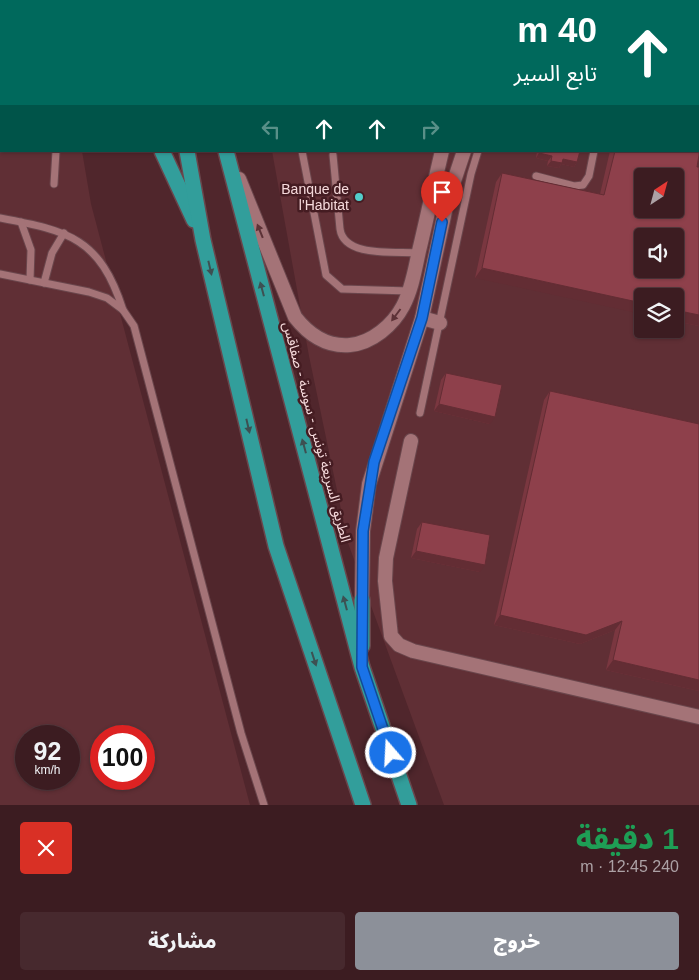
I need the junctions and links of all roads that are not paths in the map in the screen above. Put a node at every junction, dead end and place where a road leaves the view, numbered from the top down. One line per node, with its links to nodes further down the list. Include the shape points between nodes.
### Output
1 (56, 152): 13 (lane)
2 (162, 152): 17 (highway)
3 (186, 152): 17 (highway)
4 (227, 152): 22 (street, one-way to 4, via 396,317 376,336 364,342 336,344 309,332 291,308)
5 (227, 152): 29 (highway, الطريق السريعة تونس - سوسة - صفاقس, one-way to 5)
6 (302, 152): 22 (lane, via 326,275 342,288)
7 (442, 152): 18 (street)
8 (464, 152): 24 (street, via 446,202)
9 (478, 152): 25 (lane)
10 (594, 152): 12 (lane, via 584,184 574,186)
11 (332, 155): 18 (lane, via 343,240 358,249)
12 (536, 176)
13 (54, 184)
14 (0, 218): 15 (lane)
15 (21, 222): 16 (lane); 20 (lane, via 31,250)
16 (64, 232): 21 (lane, via 52,253); 23 (lane, via 78,239 101,263)
17 (203, 240): 32 (highway, one-way to 32, via 276,546)
18 (419, 253): 22 (street)
19 (0, 274): 20 (lane)
20 (30, 280): 21 (lane)
21 (44, 283): 23 (lane, via 108,298)
22 (409, 291)
23 (123, 310): 31 (lane, via 134,326 140,345 241,733)
24 (422, 318): 25 (street); 28 (street, via 369,484 363,531)
25 (440, 322): 26 (lane)
26 (420, 413)
27 (411, 441): 30 (street, via 385,568 391,636 399,645 413,651)
28 (362, 600): 29 (highway)
29 (362, 667): 33 (highway, الطريق السريعة تونس - سوسة - صفاقس)
30 (699, 717)
31 (264, 805)
32 (363, 805)
33 (409, 805)

